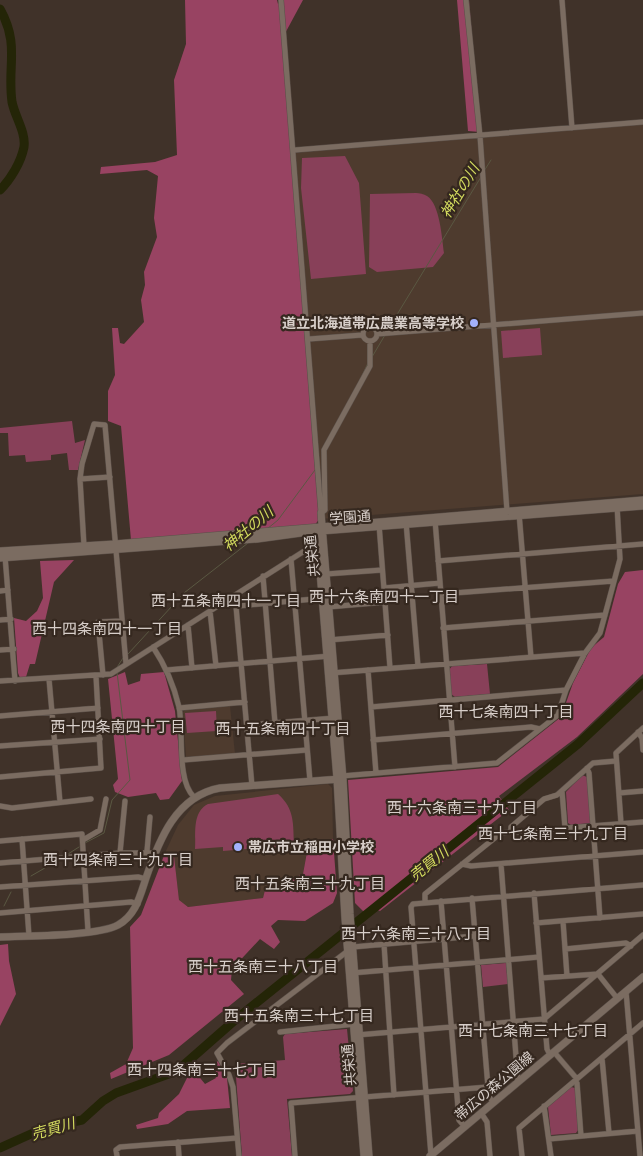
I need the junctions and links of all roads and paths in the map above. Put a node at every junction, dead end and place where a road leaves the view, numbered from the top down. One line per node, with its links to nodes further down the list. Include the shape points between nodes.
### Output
1 (281, 0): 7 (street)
2 (466, 0): 6 (street)
3 (562, 0): 5 (street)
4 (643, 122): 5 (street)
5 (572, 128): 6 (street)
6 (480, 136): 7 (street); 9 (street)
7 (295, 150): 12 (street)
8 (643, 313): 9 (street)
9 (493, 325): 10 (street); 19 (street)
10 (377, 334): 11 (street, via 369,326); 13 (street)
11 (362, 335): 12 (street); 13 (street)
12 (309, 338): 20 (street)
13 (370, 341): 20 (street, via 370,366 324,450 325,510)
14 (110, 477): 15 (street); 15 (street, via 105,425 94,424); 29 (street)
15 (80, 479): 27 (street)
16 (643, 500): 17 (street, 学園通)
17 (617, 505): 18 (street, 学園通); 21 (street, 学園通); 28 (street)
18 (643, 506)
19 (506, 511): 21 (street, 学園通); 22 (street, 学園通)
20 (321, 513): 25 (street, 共栄通)
21 (519, 513): 22 (street, 学園通); 32 (street)
22 (435, 520): 23 (street, 学園通); 34 (street)
23 (406, 522): 24 (street, 学園通); 40 (street)
24 (379, 524): 25 (street, 学園通); 35 (street)
25 (321, 530): 29 (street, 学園通); 30 (street, 共栄通)
26 (643, 544): 28 (street)
27 (84, 546): 29 (street, 学園通); 31 (street, 学園通)
28 (620, 546): 32 (street); 38 (street)
29 (116, 547): 31 (street, 学園通); 58 (street)
30 (321, 547): 33 (street, via 309,548); 36 (street, 共栄通); 47 (street, 共栄通)
31 (2, 554): 43 (street)
32 (522, 554): 34 (street); 41 (street)
33 (291, 559): 37 (street); 48 (street)
34 (438, 561): 39 (street)
35 (382, 570): 36 (street); 42 (street)
36 (326, 574): 47 (street, 共栄通)
37 (263, 576): 46 (street); 50 (street)
38 (614, 581): 41 (street); 54 (street)
39 (440, 583): 40 (street); 45 (street)
40 (411, 586): 42 (street); 75 (street)
41 (525, 587): 45 (street); 57 (street)
42 (384, 588): 49 (street)
43 (8, 590): 44 (street); 55 (street)
44 (0, 591)
45 (441, 594): 60 (street)
46 (235, 595): 51 (street); 53 (street)
47 (325, 598): 48 (street); 52 (street, 共栄通); 62 (street, 共栄通)
48 (295, 601): 50 (street); 69 (street)
49 (386, 602): 52 (street); 61 (street)
50 (266, 604): 51 (street); 70 (street)
51 (238, 606): 73 (street)
52 (328, 607): 62 (street, 共栄通)
53 (210, 611): 59 (street); 74 (street)
54 (605, 615): 57 (street); 66 (street, via 600,633)
55 (11, 619): 56 (street); 64 (street)
56 (0, 620)
57 (528, 620): 60 (street); 68 (street)
58 (121, 621): 72 (street); 81 (street, via 98,622)
59 (188, 625): 63 (street); 76 (street)
60 (444, 628): 71 (street)
61 (388, 635): 62 (street); 77 (street)
62 (329, 640): 67 (street, 共栄通)
63 (153, 647): 72 (street); 78 (street)
64 (14, 649): 65 (street); 85 (street)
65 (0, 650)
66 (584, 653): 68 (street); 86 (street)
67 (330, 656): 69 (street); 80 (street, 共栄通)
68 (531, 657): 71 (street)
69 (300, 659): 70 (street); 95 (street)
70 (271, 661): 73 (street); 96 (street)
71 (446, 663): 75 (street); 87 (street)
72 (126, 664): 81 (street, via 111,674)
73 (242, 664): 74 (street); 88 (street)
74 (216, 666): 76 (street)
75 (418, 666): 77 (street)
76 (192, 668): 78 (street)
77 (390, 668): 79 (street)
78 (166, 670): 91 (street)
79 (368, 670): 80 (street); 89 (street)
80 (331, 673): 94 (street, 共栄通)
81 (103, 675): 82 (street)
82 (96, 676): 83 (street); 90 (street)
83 (49, 679): 85 (street); 92 (street)
84 (0, 681): 85 (street)
85 (15, 681)
86 (566, 690): 87 (street); 98 (street, via 558,715)
87 (449, 700): 89 (street); 101 (street)
88 (245, 702): 91 (street); 97 (street)
89 (371, 707): 103 (street)
90 (98, 708): 92 (street); 102 (street)
91 (179, 708): 109 (street)
92 (52, 712): 93 (street); 104 (street)
93 (0, 716)
94 (335, 718): 95 (street); 116 (street, 共栄通)
95 (305, 720): 96 (street); 106 (street)
96 (275, 723): 97 (street)
97 (247, 725): 108 (street)
98 (540, 728): 101 (street); 111 (street, via 497,763)
99 (643, 728): 100 (street)
100 (638, 732): 107 (street); 110 (street, via 616,753)
101 (452, 734): 103 (street); 111 (street)
102 (100, 738): 104 (street); 113 (street, via 101,768)
103 (373, 740): 114 (street)
104 (55, 742): 105 (street); 113 (street)
105 (0, 746)
106 (307, 750): 108 (street); 117 (street)
107 (643, 750)
108 (249, 754): 109 (street); 118 (street)
109 (183, 760): 122 (street, via 186,787)
110 (616, 761): 112 (street, via 593,763); 121 (street)
111 (455, 766): 114 (street)
112 (587, 768): 119 (street); 131 (street)
113 (57, 772): 115 (street); 126 (street)
114 (376, 773): 116 (street)
115 (0, 777)
116 (341, 778): 117 (street); 174 (street, 共栄通)
117 (310, 782): 118 (street)
118 (252, 786): 122 (street, via 210,790)
119 (562, 791): 132 (street); 133 (street, via 544,799 511,827)
120 (643, 791): 121 (street)
121 (619, 793): 130 (street)
122 (194, 797): 140 (street, via 173,820)
123 (91, 799): 126 (street)
124 (106, 799): 136 (street, via 100,830)
125 (124, 801): 139 (street)
126 (60, 802): 127 (street, via 12,808)
127 (0, 806)
128 (150, 816): 137 (street)
129 (643, 822): 130 (street)
130 (621, 824): 131 (street)
131 (593, 826): 132 (street); 142 (street)
132 (565, 828): 133 (street)
133 (511, 832): 145 (street, via 501,833)
134 (22, 839): 135 (street); 136 (street, via 82,834); 143 (street)
135 (0, 840)
136 (83, 840): 141 (street)
137 (147, 851): 139 (street); 140 (street)
138 (643, 852): 142 (street)
139 (120, 853): 141 (street)
140 (155, 853): 147 (street)
141 (83, 856): 143 (street); 148 (street)
142 (596, 856): 146 (street); 152 (street)
143 (24, 861): 144 (street); 149 (street)
144 (0, 863)
145 (462, 864): 146 (street); 157 (street, via 426,894)
146 (500, 864): 154 (street)
147 (146, 879): 148 (street); 159 (street)
148 (84, 880): 149 (street); 158 (street)
149 (25, 885): 151 (street); 160 (street)
150 (643, 885): 152 (street)
151 (0, 887)
152 (599, 888): 153 (street); 163 (street)
153 (534, 894): 154 (street); 165 (street)
154 (503, 896): 155 (street); 178 (street)
155 (472, 898): 156 (street); 169 (street)
156 (441, 901): 157 (street); 171 (street)
157 (425, 902): 172 (street, via 411,907)
158 (86, 904): 159 (street); 160 (street); 166 (street)
159 (138, 904): 166 (street, via 118,925)
160 (27, 910): 161 (street); 168 (street)
161 (0, 913)
162 (643, 914): 163 (street)
163 (600, 918): 164 (street)
164 (563, 921): 165 (street); 176 (street)
165 (536, 923): 177 (street)
166 (88, 931): 168 (street)
167 (643, 935): 175 (street)
168 (29, 936): 170 (street)
169 (475, 936): 171 (street); 179 (street)
170 (0, 937)
171 (445, 939): 172 (street); 180 (street)
172 (414, 941): 173 (street); 181 (street)
173 (384, 944): 174 (street); 182 (street)
174 (350, 946): 183 (street, 共栄通); 217 (street, via 217,1053 232,1080)
175 (630, 946): 176 (street, via 626,943); 184 (street)
176 (565, 949): 185 (street)
177 (539, 957): 178 (street); 187 (street)
178 (509, 959): 179 (street); 191 (street)
179 (477, 962): 180 (street); 194 (street)
180 (447, 964): 181 (street); 195 (street)
181 (416, 968): 182 (street); 196 (street)
182 (386, 970): 183 (street); 198 (street)
183 (352, 973): 193 (street, 共栄通)
184 (598, 974): 185 (street); 189 (street); 190 (street)
185 (567, 976): 187 (street)
186 (643, 977): 188 (street, 帯広の森公園線)
187 (541, 978): 190 (street)
188 (626, 992): 189 (street, 帯広の森公園線); 199 (street)
189 (618, 998): 201 (street, 帯広の森公園線)
190 (544, 1019): 191 (street); 201 (street, via 546,1050)
191 (514, 1022): 194 (street); 204 (street)
192 (643, 1023): 199 (street)
193 (356, 1024): 197 (street); 200 (street, 共栄通)
194 (483, 1025): 195 (street); 205 (street)
195 (452, 1027): 196 (street); 206 (street)
196 (421, 1030): 198 (street); 207 (street)
197 (280, 1032)
198 (390, 1032): 200 (street); 208 (street)
199 (630, 1033): 202 (street); 214 (street)
200 (357, 1035): 209 (street, 共栄通)
201 (552, 1054): 203 (street); 204 (street, 帯広の森公園線)
202 (602, 1058): 203 (street); 215 (street)
203 (576, 1080): 211 (street); 216 (street)
204 (518, 1082): 210 (street, 帯広の森公園線)
205 (488, 1087): 206 (street); 210 (street, via 489,1097)
206 (456, 1089): 207 (street); 213 (street, via 460,1120)
207 (426, 1092): 208 (street); 220 (street)
208 (394, 1095): 209 (street)
209 (362, 1097): 224 (street, via 291,1103); 225 (street, 共栄通); 226 (street, 共栄通)
210 (494, 1103): 212 (street, 帯広の森公園線)
211 (544, 1106): 218 (street); 228 (street, via 519,1128)
212 (481, 1113): 213 (street, 帯広の森公園線); 227 (street, via 487,1122)
213 (465, 1127): 220 (street, 帯広の森公園線)
214 (638, 1132): 215 (street); 230 (street)
215 (609, 1133): 216 (street)
216 (581, 1136): 218 (street)
217 (237, 1138): 219 (street); 223 (street)
218 (549, 1139): 229 (street)
219 (178, 1142): 221 (street, via 120,1146 116,1150); 222 (street)
220 (431, 1155)
221 (117, 1156)
222 (179, 1156)
223 (238, 1156)
224 (295, 1156)
225 (364, 1156)
226 (369, 1156)
227 (490, 1156)
228 (522, 1156)
229 (550, 1156)
230 (640, 1156)

